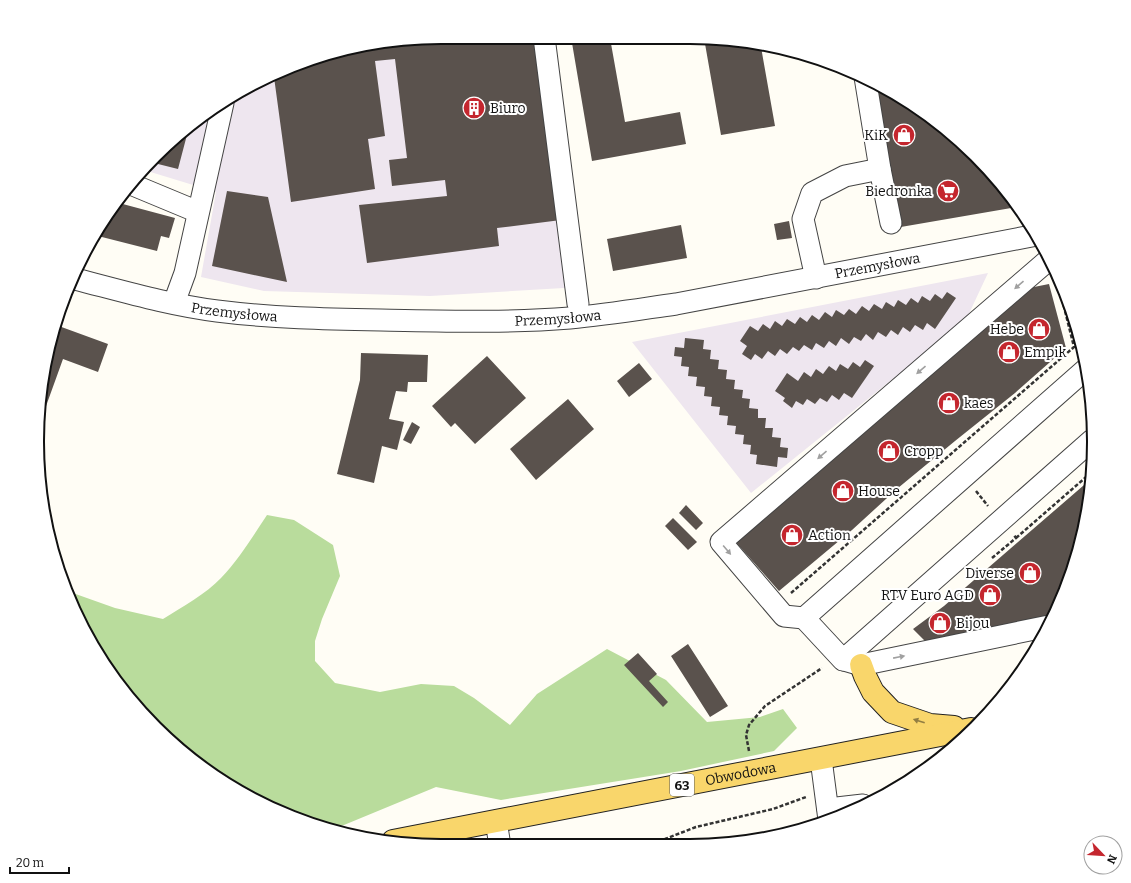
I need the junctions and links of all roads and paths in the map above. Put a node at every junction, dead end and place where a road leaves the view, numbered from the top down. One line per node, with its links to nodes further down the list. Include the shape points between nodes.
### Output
1 (545, 44): 13 (street)
2 (866, 86): 4 (street)
3 (221, 111): 6 (street)
4 (880, 168): 7 (street); 10 (street, via 845,176 812,193 802,219)
5 (137, 187): 6 (street)
6 (198, 212): 12 (street, via 185,273)
7 (891, 223)
8 (1030, 236): 10 (street, Przemysłowa)
9 (1045, 265): 19 (street, one-way to 19, via 721,542)
10 (816, 278): 12 (street, Przemysłowa, via 619,312 569,318 504,321 311,319 216,311)
11 (78, 280): 12 (street, Przemysłowa)
12 (174, 303)
13 (578, 304)
14 (1065, 312): 19 (path, via 1074,347)
15 (1081, 374): 20 (street)
16 (1087, 445): 22 (street)
17 (1085, 478): 18 (path)
18 (1016, 538)
19 (775, 606): 20 (street, via 784,616)
20 (804, 618): 22 (street)
21 (1040, 628): 22 (street, one-way to 21)
22 (852, 662): 23 (main road, one-way to 22, via 930,725 892,712 873,692 865,676); 26 (path, via 822,668 765,706 749,725 746,735)
23 (965, 728)
24 (962, 731): 25 (main road, Obwodowa / 63)
25 (821, 759): 26 (main road, Obwodowa / 63); 28 (street)
26 (753, 772): 29 (main road, Obwodowa / 63)
27 (849, 806): 28 (street)
28 (827, 807): 32 (path, via 773,809 696,827)
29 (496, 821): 30 (main road, Obwodowa / 63); 31 (street)
30 (411, 838)
31 (499, 839)
32 (665, 839)

